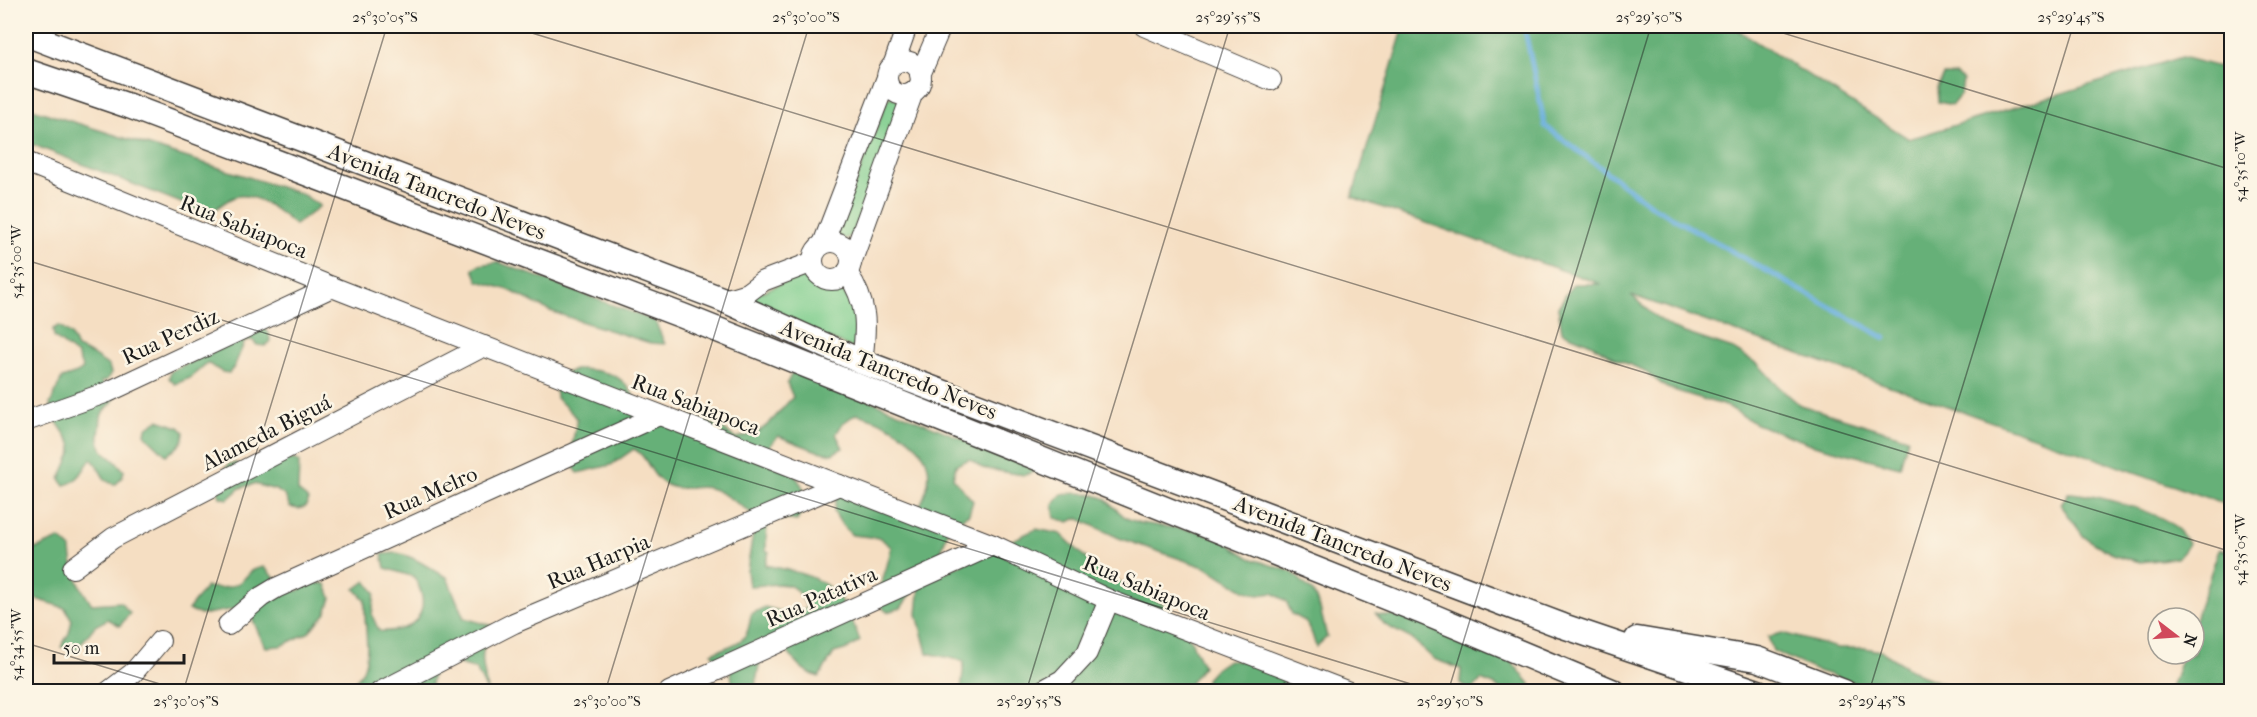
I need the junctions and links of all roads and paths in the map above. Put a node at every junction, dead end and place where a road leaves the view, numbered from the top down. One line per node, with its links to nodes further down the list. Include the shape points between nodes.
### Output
1 (907, 26): 5 (street)
2 (941, 26): 8 (street)
3 (1144, 26): 7 (street)
4 (26, 34): 14 (main road, Avenida Tancredo Neves)
5 (890, 72): 8 (street, via 905,61 910,62 915,65); 8 (street, via 891,90 896,94 908,95); 10 (street)
6 (32, 74): 26 (main road, Avenida Tancredo Neves, via 129,106 683,316)
7 (1271, 80)
8 (917, 83): 12 (street)
9 (26, 162): 13 (street, Rua Sabiapoca)
10 (823, 244): 11 (street, via 817,248); 12 (street, via 843,245 848,250)
11 (813, 262): 12 (street, via 823,278 836,279); 14 (street)
12 (849, 268): 16 (street, via 864,307)
13 (333, 287): 15 (street, Rua Sabiapoca); 18 (street, Rua Perdiz, via 108,392)
14 (724, 300): 16 (main road, Avenida Tancredo Neves)
15 (484, 346): 17 (street, Rua Sabiapoca); 21 (street, Alameda Biguá, via 113,538)
16 (862, 362): 24 (main road, Avenida Tancredo Neves)
17 (660, 415): 19 (street, Rua Sabiapoca); 23 (street, Rua Melro, via 276,588)
18 (26, 421)
19 (839, 485): 20 (street, Rua Sabiapoca); 29 (street, Rua Harpia, via 514,623)
20 (993, 545): 22 (street, Rua Sabiapoca); 30 (street, Rua Patativa)
21 (73, 568)
22 (1109, 600): 31 (street, via 1087,653 1062,680); 32 (street, Rua Sabiapoca)
23 (228, 625)
24 (1563, 626): 27 (main road, via 1757,659); 35 (main road, Avenida Tancredo Neves)
25 (160, 641): 28 (street, via 134,674)
26 (1552, 666): 33 (main road); 34 (main road, Avenida Tancredo Neves)
27 (1834, 690)
28 (108, 692)
29 (380, 692)
30 (669, 692)
31 (1040, 692)
32 (1348, 692)
33 (1601, 692)
34 (1614, 692)
35 (1758, 692)

